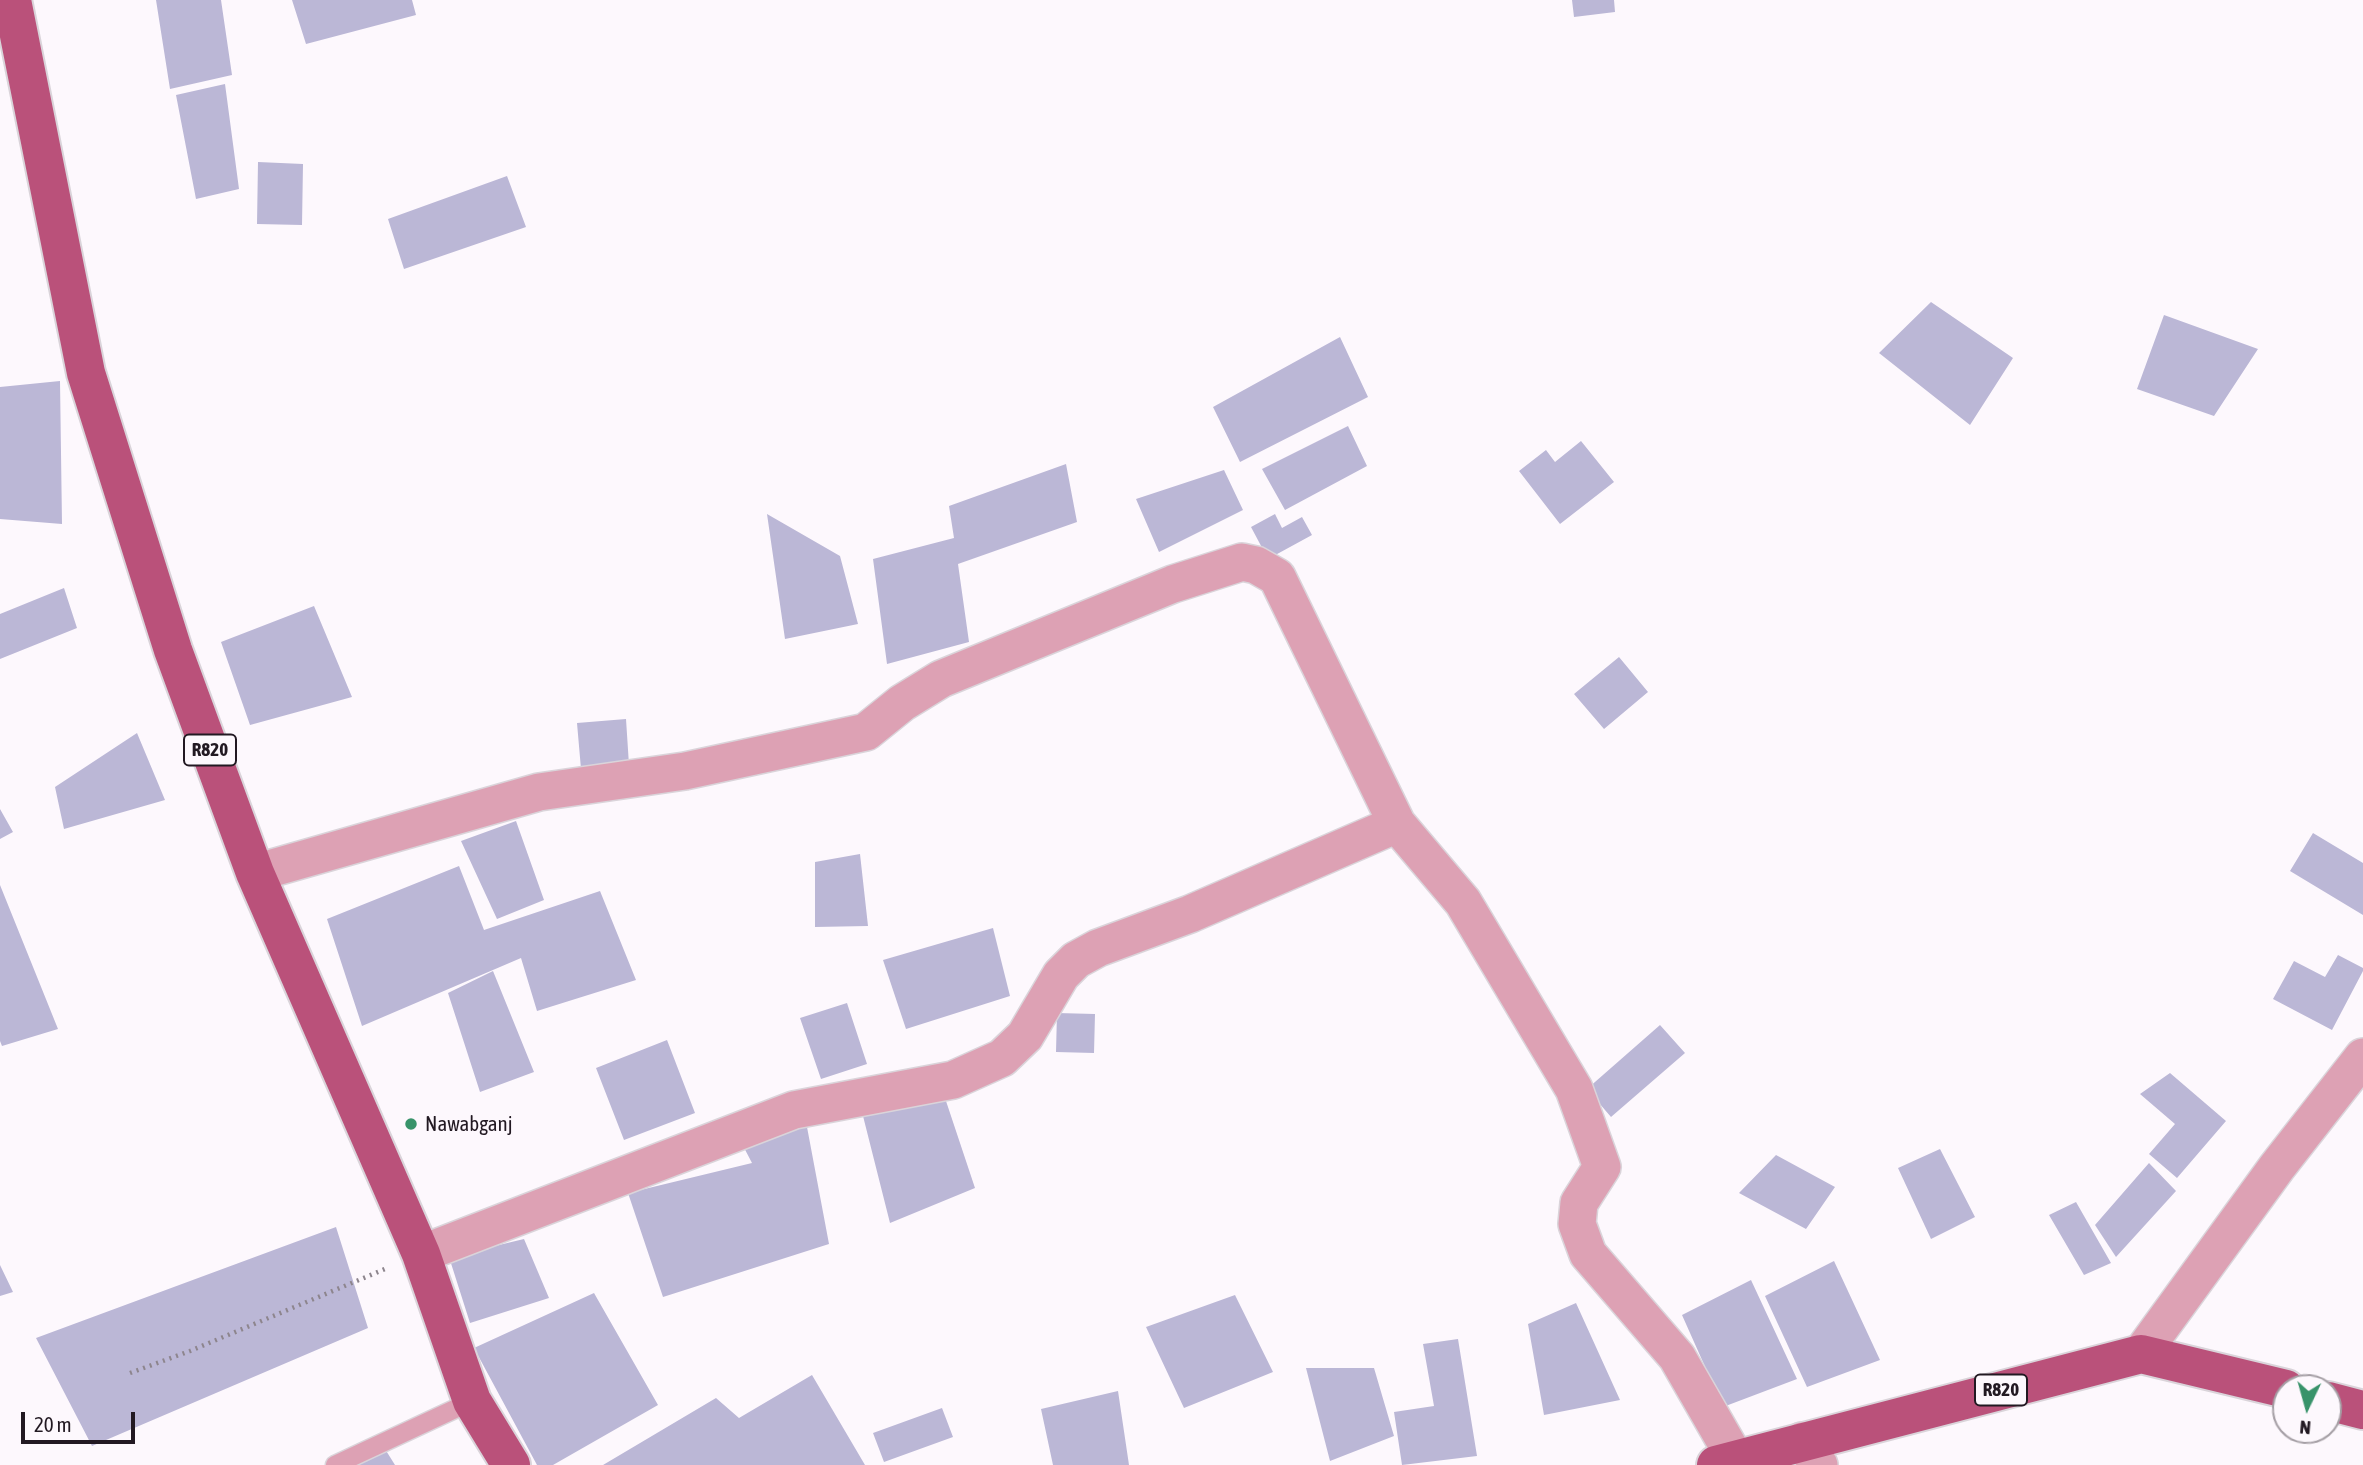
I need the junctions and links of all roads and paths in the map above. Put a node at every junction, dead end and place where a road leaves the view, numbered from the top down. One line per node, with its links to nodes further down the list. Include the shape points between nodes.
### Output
1 (12, 0): 3 (main road, R820, via 86,373 173,650)
2 (1397, 824): 3 (street, via 1277,577 1242,562 1173,584 941,679 866,732 685,771 539,792); 5 (street, via 1076,960 1061,975 1025,1036 1002,1058 953,1080 794,1110); 13 (street, via 1463,902 1574,1089 1602,1167 1579,1203 1577,1224 1588,1254 1677,1356)
3 (255, 873): 5 (main road, R820)
4 (2363, 1057): 6 (street)
5 (421, 1254): 7 (path); 9 (main road, R820)
6 (2141, 1354): 8 (main road, R820); 12 (main road, R820)
7 (130, 1373)
8 (2272, 1386)
9 (472, 1401): 14 (lane); 15 (main road, R820)
10 (2342, 1405): 11 (main road)
11 (2363, 1410)
12 (1810, 1453): 13 (main road, R820)
13 (1725, 1462)
14 (335, 1465)
15 (511, 1465)

